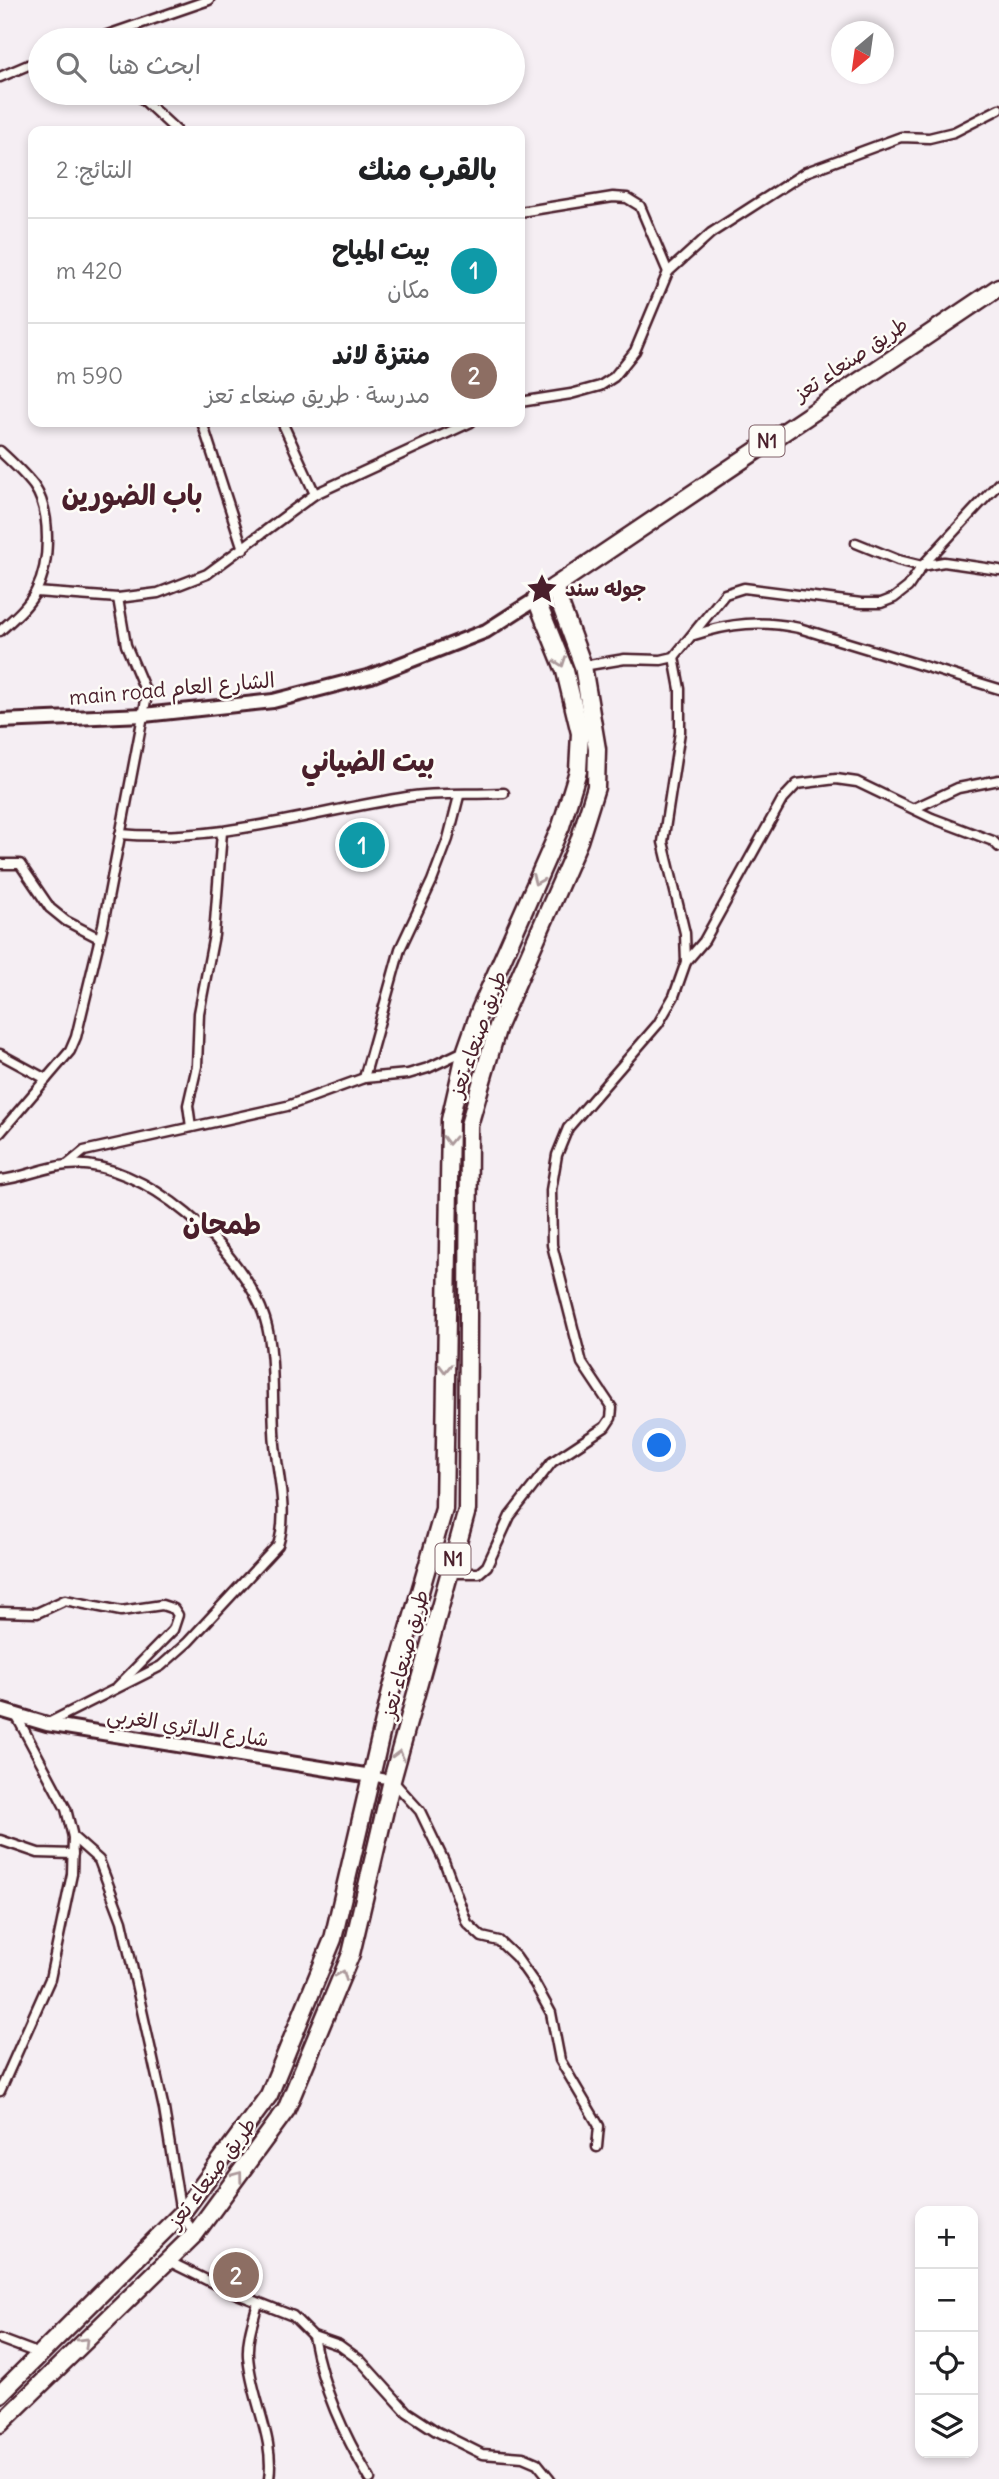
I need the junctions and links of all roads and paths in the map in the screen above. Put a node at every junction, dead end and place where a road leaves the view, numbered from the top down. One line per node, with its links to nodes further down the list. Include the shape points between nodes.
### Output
1 (209, 0): 2 (street)
2 (128, 28)
3 (28, 65): 4 (street)
4 (0, 77)
5 (149, 105): 7 (street)
6 (999, 109): 9 (street, via 954,132 929,138 901,137 806,172 711,233)
7 (172, 126)
8 (525, 211): 9 (street, via 628,198 640,206)
9 (668, 272): 11 (street, via 635,351 614,377 600,386)
10 (999, 287): 22 (highway, طريق صنعاء تعز / N1)
11 (525, 401)
12 (204, 427): 19 (street)
13 (284, 427): 17 (street)
14 (460, 427): 17 (street)
15 (0, 451): 23 (street, via 35,488 43,508 45,565)
16 (999, 483): 20 (street)
17 (316, 495): 19 (street)
18 (856, 543): 20 (street)
19 (243, 549): 24 (street, via 207,574 158,593)
20 (922, 566): 21 (street, via 944,562); 27 (street, via 908,587 881,603 744,588 725,594)
21 (999, 569)
22 (554, 587): 25 (highway, طريق صنعاء تعز / N1); 29 (highway, طريق صنعاء تعز / N1)
23 (36, 592): 24 (street); 26 (street)
24 (118, 598): 31 (street, via 126,645 147,695)
25 (536, 599): 31 (main road, main road الشارع العام, via 486,631 371,676 273,701); 43 (highway, طريق صنعاء تعز / N1, one-way to 43, via 565,671 580,733 578,771 561,826)
26 (0, 631)
27 (694, 635): 28 (street); 30 (street, via 729,624 768,622)
28 (674, 657): 29 (street); 42 (street, via 680,732 663,842 685,933)
29 (583, 666): 45 (highway, طريق صنعاء تعز / N1, via 597,749 596,787 579,841)
30 (999, 689)
31 (144, 715): 32 (main road, main road الشارع العام); 38 (street)
32 (0, 721)
33 (999, 780): 36 (street, via 958,788)
34 (504, 793): 35 (street)
35 (459, 796): 37 (street, via 412,796); 46 (street, via 432,881 400,949)
36 (915, 808): 39 (street); 42 (street, via 857,782 836,779 797,784 782,800 704,941)
37 (222, 832): 38 (street, via 156,837); 48 (street, via 214,935 188,1105)
38 (120, 834): 41 (street)
39 (999, 847)
40 (0, 864): 41 (street, via 20,864 50,908)
41 (99, 938): 47 (street, via 76,1037)
42 (686, 962): 52 (street, via 658,1024 568,1128 551,1190 552,1245 582,1363 612,1408 611,1418 605,1427 552,1462 527,1491 487,1566 479,1573)
43 (466, 1050): 45 (highway); 46 (street, via 408,1074); 58 (highway, طريق صنعاء تعز / N1, one-way to 58, via 450,1120 444,1509)
44 (0, 1054): 47 (street)
45 (487, 1057): 52 (highway, طريق صنعاء تعز / N1, via 468,1125 467,1510)
46 (364, 1078): 48 (street, via 287,1106)
47 (46, 1079): 49 (street)
48 (191, 1127): 50 (street, via 84,1151)
49 (0, 1133)
50 (68, 1164): 51 (street); 54 (street, via 136,1180 197,1223 236,1263 265,1318 270,1342 284,1527 278,1545 162,1666)
51 (0, 1180)
52 (449, 1573): 59 (highway, طريق صنعاء تعز / N1, one-way to 52)
53 (0, 1612): 54 (street, via 37,1613 65,1600 109,1610 162,1605 174,1609 178,1615 173,1630)
54 (117, 1687): 57 (street)
55 (0, 1710): 56 (main road, شارع الدائري الغربي)
56 (18, 1717): 57 (main road, شارع الدائري الغربي); 60 (street, via 66,1809)
57 (47, 1724): 58 (main road, شارع الدائري الغربي)
58 (371, 1776): 59 (street); 65 (highway, طريق صنعاء تعز / N1, via 333,1939 268,2095)
59 (391, 1780): 64 (street, via 420,1811 467,1923 482,1937 499,1941 536,1984 551,2013 561,2060 599,2126); 66 (highway, طريق صنعاء تعز / N1, one-way to 59, via 286,2110 351,1954)
60 (73, 1837): 62 (street); 65 (street, via 99,1860 122,1921 164,2109)
61 (0, 1840): 62 (street, via 38,1853)
62 (73, 1854): 63 (street, via 50,1979)
63 (0, 2091)
64 (597, 2147)
65 (181, 2214): 66 (street); 71 (highway, طريق صنعاء تعز / N1)
66 (195, 2234): 67 (highway, طريق صنعاء تعز / N1)
67 (168, 2261): 68 (street); 72 (highway, طريق صنعاء تعز / N1, one-way to 67)
68 (258, 2303): 69 (street, via 293,2315); 75 (street, via 248,2357 272,2458)
69 (313, 2336): 76 (street, via 340,2428); 77 (street, via 339,2345 361,2361 407,2412 436,2431 482,2454 523,2457 537,2463)
70 (0, 2339): 71 (street)
71 (41, 2355): 72 (highway); 73 (highway, طريق صنعاء تعز / N1)
72 (56, 2371): 74 (highway, طريق صنعاء تعز / N1)
73 (0, 2395)
74 (0, 2424)
75 (269, 2479)
76 (370, 2479)
77 (550, 2479)

